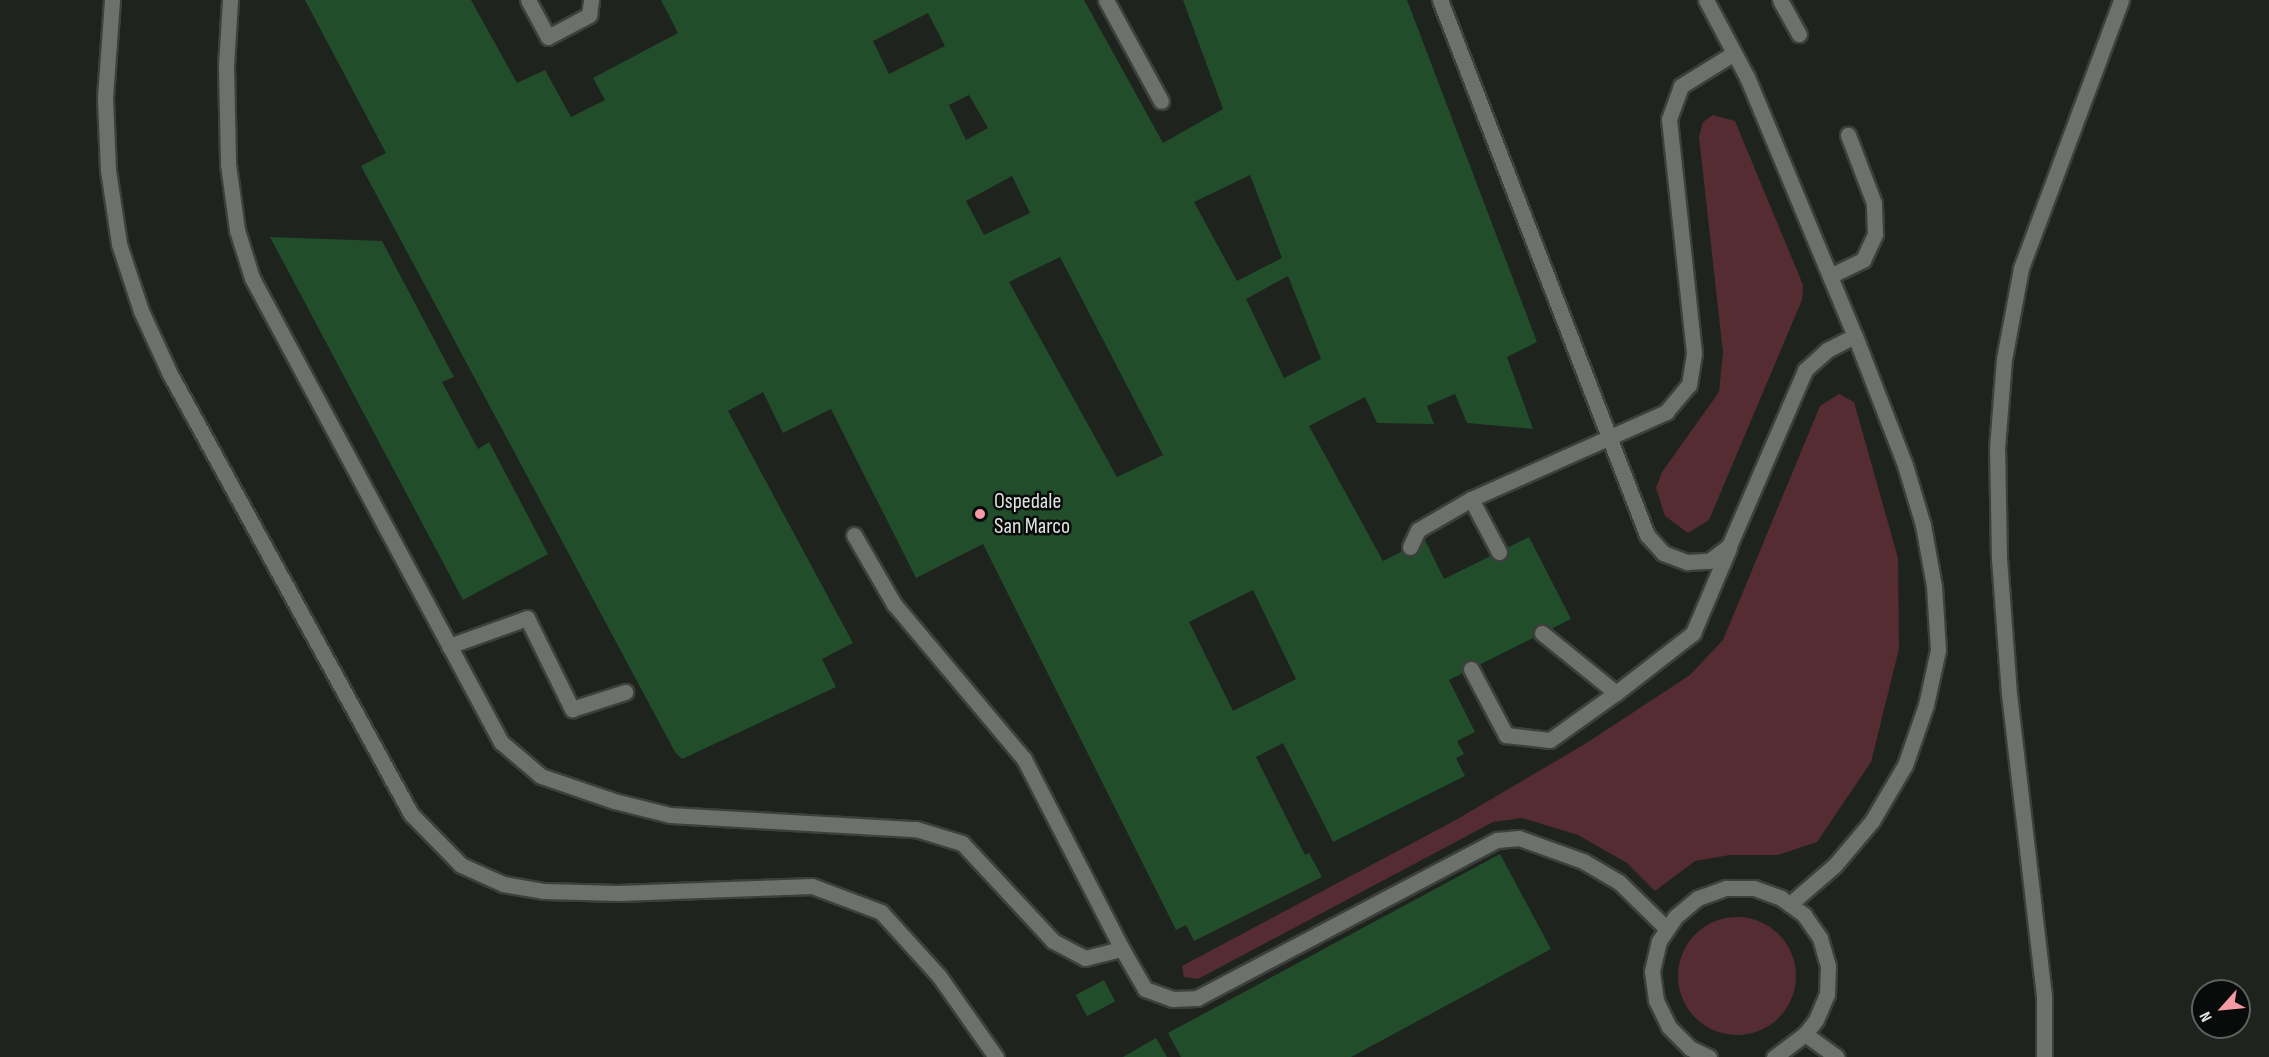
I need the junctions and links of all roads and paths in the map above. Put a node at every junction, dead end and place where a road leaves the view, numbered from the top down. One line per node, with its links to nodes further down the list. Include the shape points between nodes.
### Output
1 (112, 0): 31 (street, via 105,98 108,170 119,244 141,311 170,374 411,814 461,865 503,884 544,891 618,893 812,886 881,912 939,976)
2 (230, 0): 23 (street, via 228,164 237,230 252,278)
3 (528, 0): 4 (street, via 548,37 589,15)
4 (591, 0)
5 (1106, 0): 12 (street)
6 (1440, 0): 16 (street)
7 (1780, 0): 10 (street)
8 (2121, 0): 35 (street, via 2021,268 2004,359 1997,448 2008,694 2044,996)
9 (1710, 1): 11 (street)
10 (1798, 34)
11 (1734, 53): 14 (street); 16 (street, via 1681,86 1669,118 1694,353 1689,385 1666,412)
12 (1161, 101)
13 (1848, 135): 14 (street, via 1874,203 1875,234 1863,260)
14 (1830, 276): 15 (street)
15 (1855, 336): 19 (street, via 1827,350 1805,370); 27 (street, via 1905,465 1923,525 1934,586 1938,650 1926,705 1905,765 1872,820 1835,865)
16 (1609, 434): 17 (street); 19 (street, via 1647,535 1664,553 1687,562 1709,561)
17 (1471, 499): 20 (street, via 1418,530); 21 (street)
18 (854, 535): 29 (street, via 894,604 1024,759)
19 (1729, 546): 26 (street, via 1693,633)
20 (1410, 547)
21 (1499, 552)
22 (1542, 633): 26 (street)
23 (449, 646): 25 (street, via 527,618 572,709); 29 (street, via 501,742 541,776 670,815 916,829 934,834 962,843 1053,941 1084,958)
24 (1471, 669): 26 (street, via 1506,735 1550,740)
25 (625, 692)
26 (1616, 693)
27 (1790, 904): 28 (street, via 1754,888 1726,888 1698,898 1675,916); 30 (street, via 1804,915 1820,938 1828,966 1827,994)
28 (1667, 929): 29 (street, via 1619,882 1583,861 1519,838 1497,840 1197,999 1172,999 1145,989); 32 (street, via 1659,941 1652,971 1656,1000 1669,1027 1690,1048)
29 (1122, 949)
30 (1805, 1034): 33 (street); 34 (street)
31 (996, 1057)
32 (1709, 1057)
33 (1774, 1057)
34 (1837, 1057)
35 (2044, 1057)

